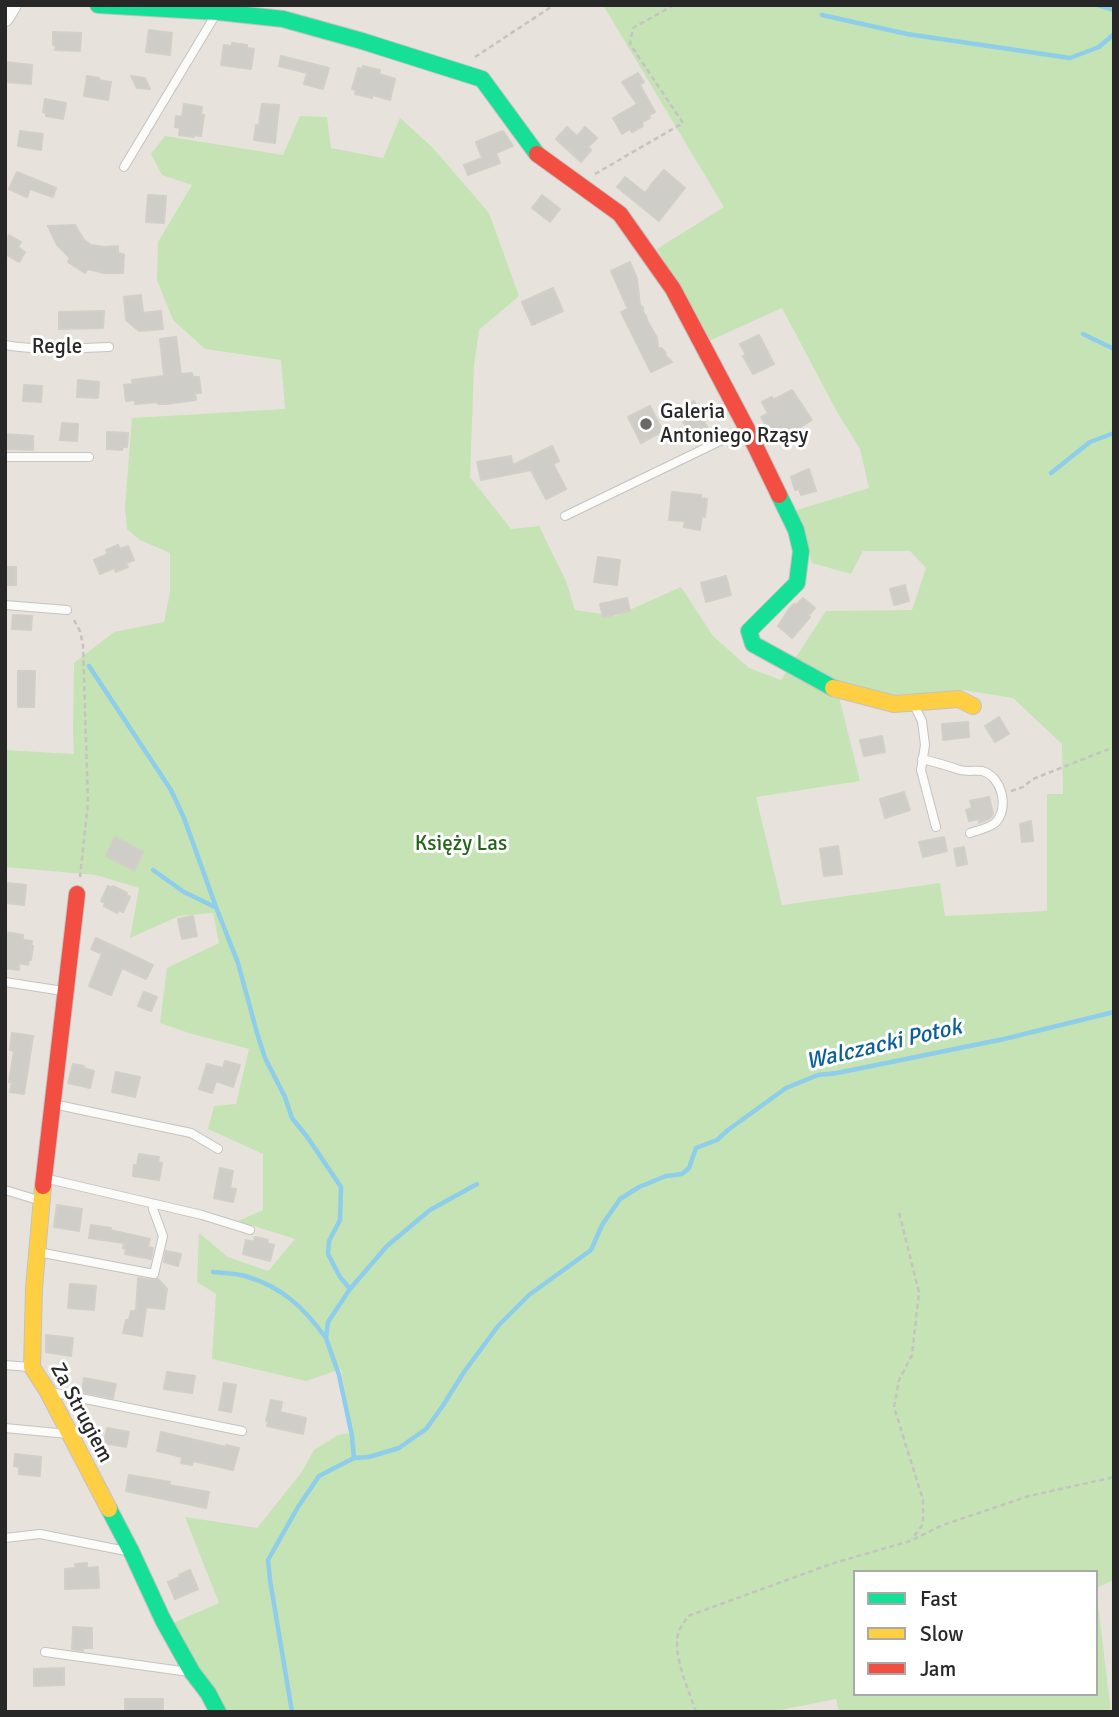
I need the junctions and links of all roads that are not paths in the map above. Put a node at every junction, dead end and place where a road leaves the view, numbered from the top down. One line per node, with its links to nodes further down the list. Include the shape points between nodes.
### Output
1 (13, 5): 4 (street)
2 (98, 5): 3 (street)
3 (218, 12): 5 (lane); 8 (street, via 283,19 482,79 534,152 620,214 673,289)
4 (5, 18)
5 (124, 167)
6 (5, 345): 7 (lane, Regle)
7 (108, 347)
8 (747, 429): 11 (lane); 14 (street, via 796,530 801,551 797,583 749,631 753,644 833,688 894,704)
9 (5, 457): 10 (lane)
10 (89, 457)
11 (565, 516)
12 (5, 605): 13 (lane)
13 (67, 610)
14 (914, 703): 15 (street, via 959,699); 16 (lane, via 922,721)
15 (973, 706)
16 (922, 759): 17 (lane); 18 (lane, via 984,772 995,780 1003,800 999,819)
17 (936, 827)
18 (970, 833)
19 (78, 894): 21 (street, Za Strugiem)
20 (5, 982): 21 (lane)
21 (66, 992): 22 (street, Za Strugiem)
22 (53, 1104): 23 (lane, via 191,1133); 24 (street, Za Strugiem)
23 (218, 1149)
24 (44, 1178): 26 (street, Za Strugiem); 28 (lane)
25 (5, 1190): 26 (lane)
26 (41, 1200): 29 (street, Za Strugiem)
27 (153, 1209): 29 (lane, via 163,1236 154,1274)
28 (250, 1230)
29 (37, 1251): 31 (street, Za Strugiem)
30 (5, 1365): 31 (lane)
31 (32, 1367): 32 (street, Za Strugiem)
32 (48, 1392): 34 (lane); 35 (street, Za Strugiem)
33 (5, 1428): 35 (lane)
34 (242, 1431)
35 (71, 1435): 37 (street, Za Strugiem)
36 (5, 1538): 37 (lane, via 40,1534)
37 (132, 1553): 39 (street, Za Strugiem)
38 (45, 1652): 39 (lane)
39 (192, 1672): 40 (street, Za Strugiem)
40 (218, 1712)

